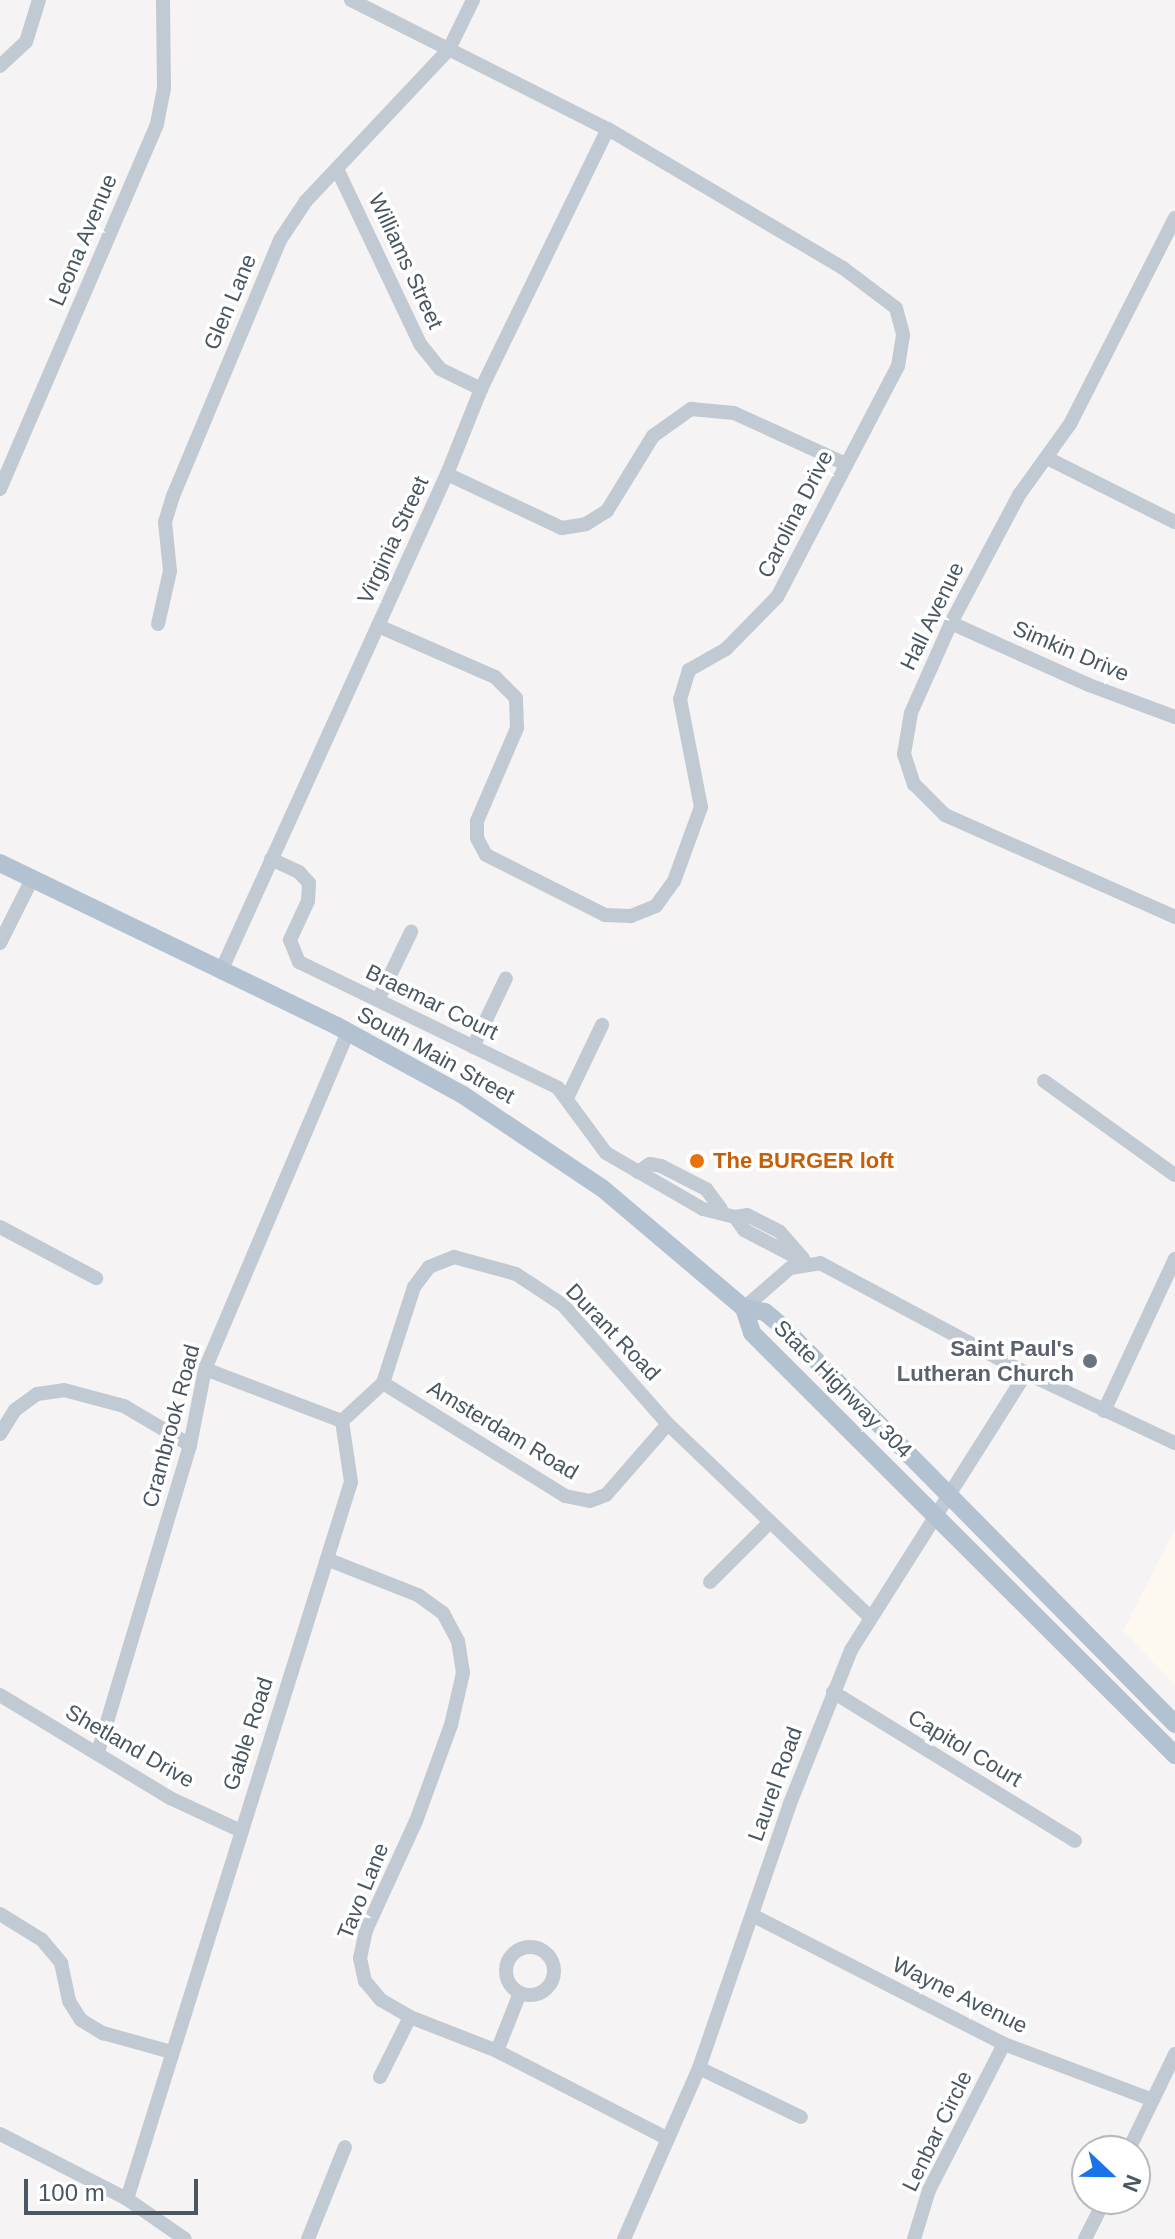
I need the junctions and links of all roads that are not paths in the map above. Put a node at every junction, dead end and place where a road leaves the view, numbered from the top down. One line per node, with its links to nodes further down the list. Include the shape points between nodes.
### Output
1 (39, 0): 6 (street, via 26,42)
2 (163, 0): 11 (street, Leona Avenue, via 164,87 157,124)
3 (351, 0): 5 (street, Carolina Drive)
4 (473, 0): 5 (street)
5 (449, 49): 7 (street, Carolina Drive); 8 (street, Glen Lane)
6 (1, 62)
7 (608, 129): 10 (street, Virginia Street); 13 (street, Carolina Drive, via 843,268 896,308 903,335 898,366)
8 (338, 171): 10 (street, Williams Street, via 420,344 440,369); 18 (street, Glen Lane, via 306,201 280,240 173,496 165,522 170,571)
9 (1173, 226): 12 (street, Hall Avenue)
10 (481, 389): 14 (street, Virginia Street)
11 (5, 459): 15 (street, Leona Avenue)
12 (1049, 459): 16 (street); 17 (street, Hall Avenue, via 1019,495)
13 (846, 464): 14 (street, via 734,413 691,409 653,436 607,511 586,524 562,528); 19 (street, Carolina Drive, via 777,597 726,649 689,670 680,699 701,807 674,881 656,906 631,916 605,915 486,855 477,838 477,821 515,734 516,698 495,677)
14 (447, 474): 19 (street, Virginia Street)
15 (0, 489)
16 (1175, 522)
17 (951, 623): 20 (street, Simkin Drive); 24 (street, Hall Avenue, via 911,713 904,754 914,784 945,815)
18 (158, 624)
19 (378, 626): 21 (street, Virginia Street)
20 (1175, 717)
21 (271, 859): 27 (street, Virginia Street); 29 (street, Braemar Court, via 309,883 308,901 290,940 293,955)
22 (0, 863): 23 (main road, South Main Street)
23 (32, 879): 26 (street); 27 (main road, South Main Street)
24 (1175, 917)
25 (411, 932): 29 (street)
26 (0, 943)
27 (221, 971): 31 (main road, South Main Street)
28 (506, 978): 32 (street)
29 (378, 1000): 32 (street, Braemar Court)
30 (602, 1025): 34 (street)
31 (348, 1032): 40 (main road, South Main Street, via 454,1089 569,1164); 41 (street, Crambrook Road)
32 (473, 1047): 34 (street, Braemar Court)
33 (1044, 1081): 35 (street)
34 (568, 1096): 38 (street, via 595,1143 703,1209 747,1215 780,1232)
35 (1175, 1175)
36 (0, 1227): 39 (street)
37 (1175, 1259): 44 (street)
38 (805, 1262): 40 (street, via 778,1276); 42 (street, via 824,1265)
39 (96, 1278)
40 (744, 1308): 50 (main road, State Highway 304, via 770,1315); 51 (main road, State Highway 304, via 752,1333)
41 (205, 1369): 45 (street); 49 (street, Crambrook Road)
42 (1026, 1373): 44 (street); 50 (street, Laurel Road)
43 (383, 1383): 45 (street, Durant Road); 46 (street, Amsterdam Road, via 551,1488 590,1501 606,1495); 46 (street, Durant Road, via 414,1287 429,1267 454,1257 516,1274 563,1305)
44 (1104, 1411): 48 (street)
45 (342, 1421): 53 (street, Gable Road, via 351,1482)
46 (668, 1424): 52 (street, Durant Road)
47 (0, 1434): 49 (street, via 15,1410 37,1394 64,1390 124,1406)
48 (1175, 1443)
49 (190, 1445): 59 (street, Crambrook Road)
50 (950, 1493): 51 (street, Laurel Road); 58 (main road, State Highway 304)
51 (936, 1516): 55 (street, Laurel Road); 60 (main road, State Highway 304)
52 (770, 1522): 54 (street); 55 (street, Durant Road)
53 (329, 1560): 61 (street, Gable Road); 66 (street, Tavo Lane, via 418,1595 443,1613 458,1641 463,1673 451,1725 416,1821 366,1930 360,1958 373,1990)
54 (710, 1582)
55 (869, 1616): 56 (street, Laurel Road)
56 (833, 1692): 62 (street, Capitol Court); 64 (street, Laurel Road)
57 (0, 1695): 59 (street, Shetland Drive)
58 (1175, 1724)
59 (98, 1752): 61 (street, Shetland Drive, via 170,1798)
60 (1175, 1755)
61 (239, 1830): 69 (street, Gable Road)
62 (1075, 1841)
63 (0, 1914): 69 (street, via 42,1940 61,1963 69,2001 81,2020 103,2033)
64 (754, 1916): 67 (street, Wayne Avenue); 71 (street, Laurel Road)
65 (520, 1993): 68 (street)
66 (410, 2017): 68 (street, Tavo Lane); 72 (street)
67 (1004, 2044): 73 (street, Wayne Avenue); 84 (street, Lenbar Circle, via 929,2190)
68 (497, 2051): 77 (street, Tavo Lane)
69 (171, 2052): 79 (street, Gable Road)
70 (1175, 2054): 73 (street)
71 (699, 2068): 74 (street); 77 (street, Laurel Road)
72 (380, 2077)
73 (1153, 2100): 76 (street)
74 (801, 2117)
75 (0, 2134): 79 (street)
76 (1136, 2135)
77 (668, 2139): 83 (street, Laurel Road)
78 (345, 2147): 82 (street)
79 (127, 2199): 81 (street)
80 (1097, 2215): 85 (street)
81 (185, 2239)
82 (308, 2239)
83 (624, 2239)
84 (914, 2239)
85 (1085, 2239)

